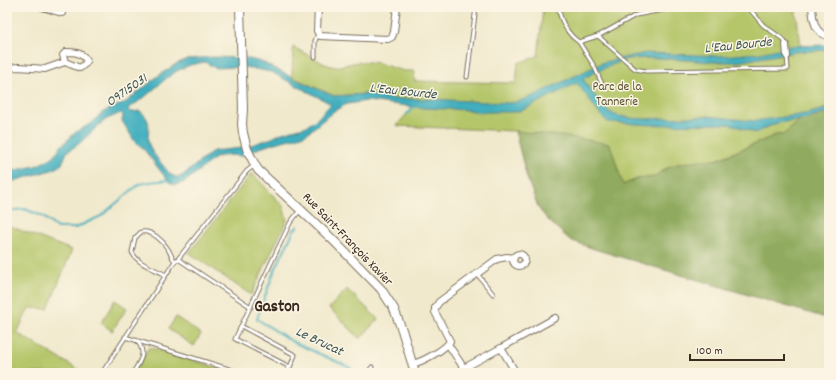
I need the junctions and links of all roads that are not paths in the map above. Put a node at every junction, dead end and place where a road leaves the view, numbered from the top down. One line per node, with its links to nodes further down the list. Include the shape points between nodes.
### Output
1 (42, 7): 10 (street)
2 (240, 7): 22 (street, Rue Saint-François Xavier, via 242,124)
3 (318, 7): 11 (street)
4 (397, 7): 11 (street, via 394,32 390,38 323,37)
5 (476, 7): 20 (lane)
6 (558, 7): 14 (lane, via 559,16 567,30)
7 (679, 7): 12 (lane, via 636,15)
8 (748, 7): 15 (lane, via 763,25 784,40)
9 (812, 7): 13 (street, via 815,26 819,32)
10 (62, 12)
11 (318, 34): 17 (lane, via 315,41)
12 (598, 36): 14 (lane); 16 (lane, via 635,69 646,71 788,69)
13 (829, 36)
14 (580, 42): 21 (lane)
15 (786, 45): 16 (street)
16 (787, 56)
17 (315, 57)
18 (65, 62): 19 (street, via 45,69)
19 (7, 68)
20 (467, 77)
21 (602, 84)
22 (252, 155): 23 (street, Rue Saint-François Xavier); 24 (street, Rue Saint-François Xavier)
23 (255, 165): 24 (street, Rue Saint-François Xavier); 27 (lane, via 247,171)
24 (267, 176): 25 (street, Rue Saint-François Xavier)
25 (301, 209): 31 (lane, via 290,223); 38 (street, Rue Saint-François Xavier, via 386,296 402,330)
26 (514, 258): 29 (street, via 497,259)
27 (177, 260): 28 (lane); 28 (lane, via 152,233 141,232 135,238 132,252 136,258); 31 (lane)
28 (166, 275): 34 (lane)
29 (478, 275): 30 (lane); 36 (street, via 439,302 435,308 450,341)
30 (493, 294)
31 (251, 307): 33 (lane)
32 (555, 318): 37 (street)
33 (241, 326): 39 (lane, via 295,355); 39 (lane, via 235,339)
34 (125, 337): 35 (lane); 42 (lane)
35 (138, 342): 43 (lane, via 142,348 142,357); 44 (lane)
36 (448, 344): 38 (street, via 420,362); 41 (street)
37 (501, 348): 41 (street); 48 (street)
38 (412, 364): 47 (street, Rue Saint-François Xavier)
39 (290, 367): 45 (lane)
40 (372, 367): 46 (lane)
41 (465, 371)
42 (102, 373)
43 (132, 373)
44 (242, 373)
45 (285, 373)
46 (367, 373)
47 (415, 373)
48 (516, 373)

